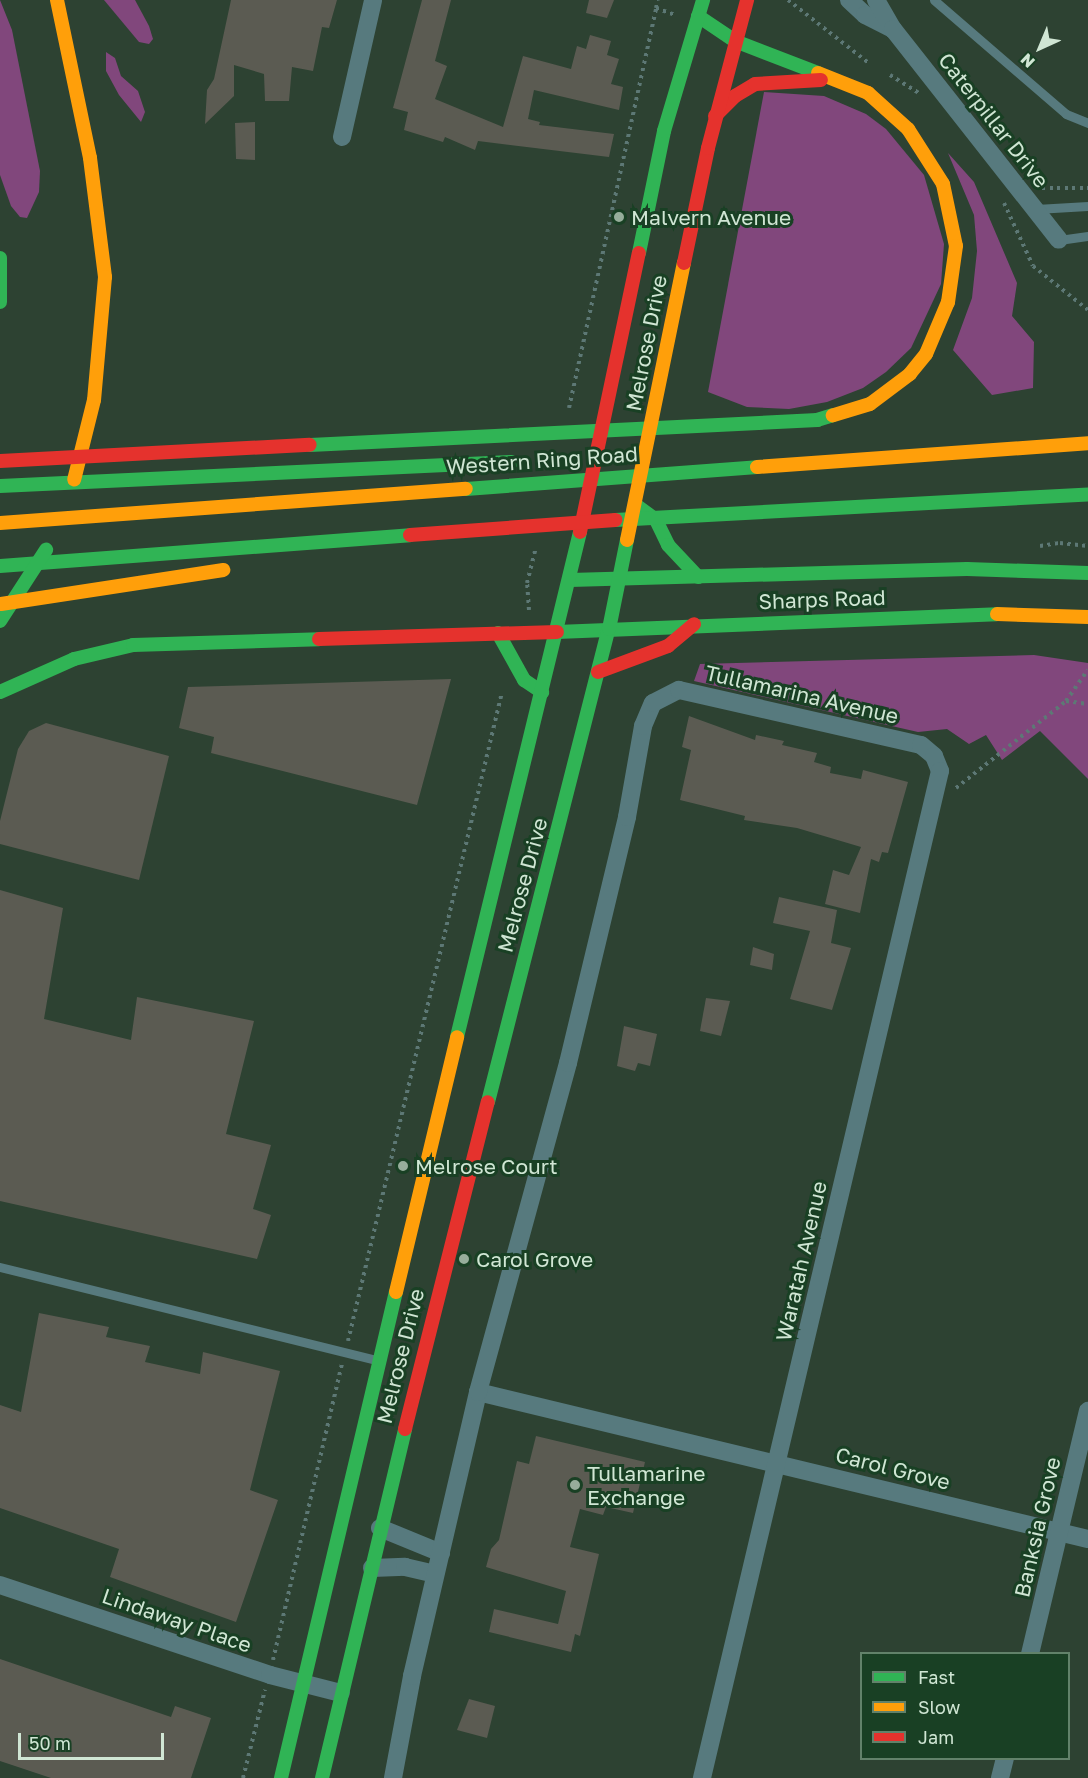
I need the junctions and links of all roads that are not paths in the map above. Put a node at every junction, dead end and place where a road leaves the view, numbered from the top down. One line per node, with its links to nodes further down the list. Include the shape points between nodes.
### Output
1 (57, 0): 43 (main road, via 100,222 105,277 102,334 94,400 68,501 47,548)
2 (373, 0): 14 (street)
3 (703, 0): 8 (main road, Melrose Drive)
4 (747, 0): 10 (main road, Melrose Drive)
5 (849, 0): 9 (street, Caterpillar Drive, via 865,15)
6 (876, 0): 9 (street, Caterpillar Drive)
7 (934, 0): 13 (lane, via 1066,114)
8 (698, 16): 10 (main road); 40 (main road, Melrose Drive, via 656,165)
9 (893, 29): 16 (street, Caterpillar Drive)
10 (735, 41): 11 (main road); 12 (main road, Melrose Drive)
11 (838, 79): 12 (main road, via 755,84 735,96); 27 (main road, via 889,108 922,149 943,184 956,246 948,302 938,333 915,367 870,404 817,420)
12 (715, 116): 31 (main road, Melrose Drive)
13 (1088, 123)
14 (342, 137)
15 (1088, 206): 16 (lane)
16 (1036, 209): 18 (street, Caterpillar Drive)
17 (1088, 236): 18 (lane)
18 (1059, 240)
19 (0, 258): 20 (main road)
20 (0, 302)
21 (1026, 432): 22 (main road)
22 (1088, 443): 32 (main road, Western Ring Road, via 516,482)
23 (655, 454): 24 (main road)
24 (633, 456)
25 (610, 457): 26 (main road)
26 (577, 459)
27 (0, 461)
28 (526, 461): 29 (main road)
29 (0, 486)
30 (1088, 494): 33 (main road, via 709,513)
31 (637, 506): 38 (main road, via 656,520 668,545); 39 (main road, Melrose Drive)
32 (2, 523)
33 (342, 543): 34 (main road); 35 (main road)
34 (261, 561)
35 (0, 566)
36 (238, 566): 41 (main road)
37 (1088, 573): 38 (main road, Sharps Road, via 967,569)
38 (698, 577): 39 (main road, Sharps Road)
39 (619, 579): 40 (main road, Sharps Road); 45 (main road, Melrose Drive)
40 (570, 580): 46 (main road, Melrose Drive)
41 (0, 604)
42 (1088, 617): 44 (main road, Sharps Road, via 1001,614)
43 (0, 621)
44 (694, 624): 45 (main road, Sharps Road); 48 (main road, via 668,646)
45 (609, 629): 46 (main road, Sharps Road); 48 (main road, Melrose Drive)
46 (557, 632): 47 (main road, Sharps Road); 50 (main road, Melrose Drive)
47 (498, 633): 49 (main road, Sharps Road, via 134,645 105,649 60,664); 50 (main road, via 524,680)
48 (598, 672): 57 (main road, Melrose Drive, via 459,1194)
49 (0, 692)
50 (542, 692): 53 (main road, Melrose Drive, via 428,1186)
51 (934, 756): 54 (street, Tullamarina Avenue, via 913,743 686,690 658,699 644,726 627,817 568,1063); 56 (street, Waratah Avenue, via 938,781)
52 (0, 1267): 53 (lane)
53 (380, 1361): 65 (main road, Melrose Drive)
54 (478, 1392): 56 (street, Carol Grove); 60 (street)
55 (1088, 1412): 58 (street, Banksia Grove)
56 (776, 1463): 58 (street, Carol Grove); 71 (street, Waratah Avenue)
57 (380, 1528): 60 (street); 61 (main road, Melrose Drive)
58 (1060, 1532): 59 (street, Carol Grove); 64 (street, Banksia Grove)
59 (1088, 1539)
60 (441, 1553): 62 (street)
61 (372, 1568): 62 (street, via 405,1567); 66 (main road, Melrose Drive)
62 (435, 1574): 70 (street)
63 (0, 1585): 65 (street, Lindaway Place)
64 (1030, 1652)
65 (303, 1683): 66 (street, Lindaway Place); 68 (main road, Melrose Drive)
66 (341, 1693): 69 (main road, Melrose Drive)
67 (1004, 1760): 72 (street)
68 (281, 1778)
69 (322, 1778)
70 (393, 1778)
71 (702, 1778)
72 (1000, 1778)

